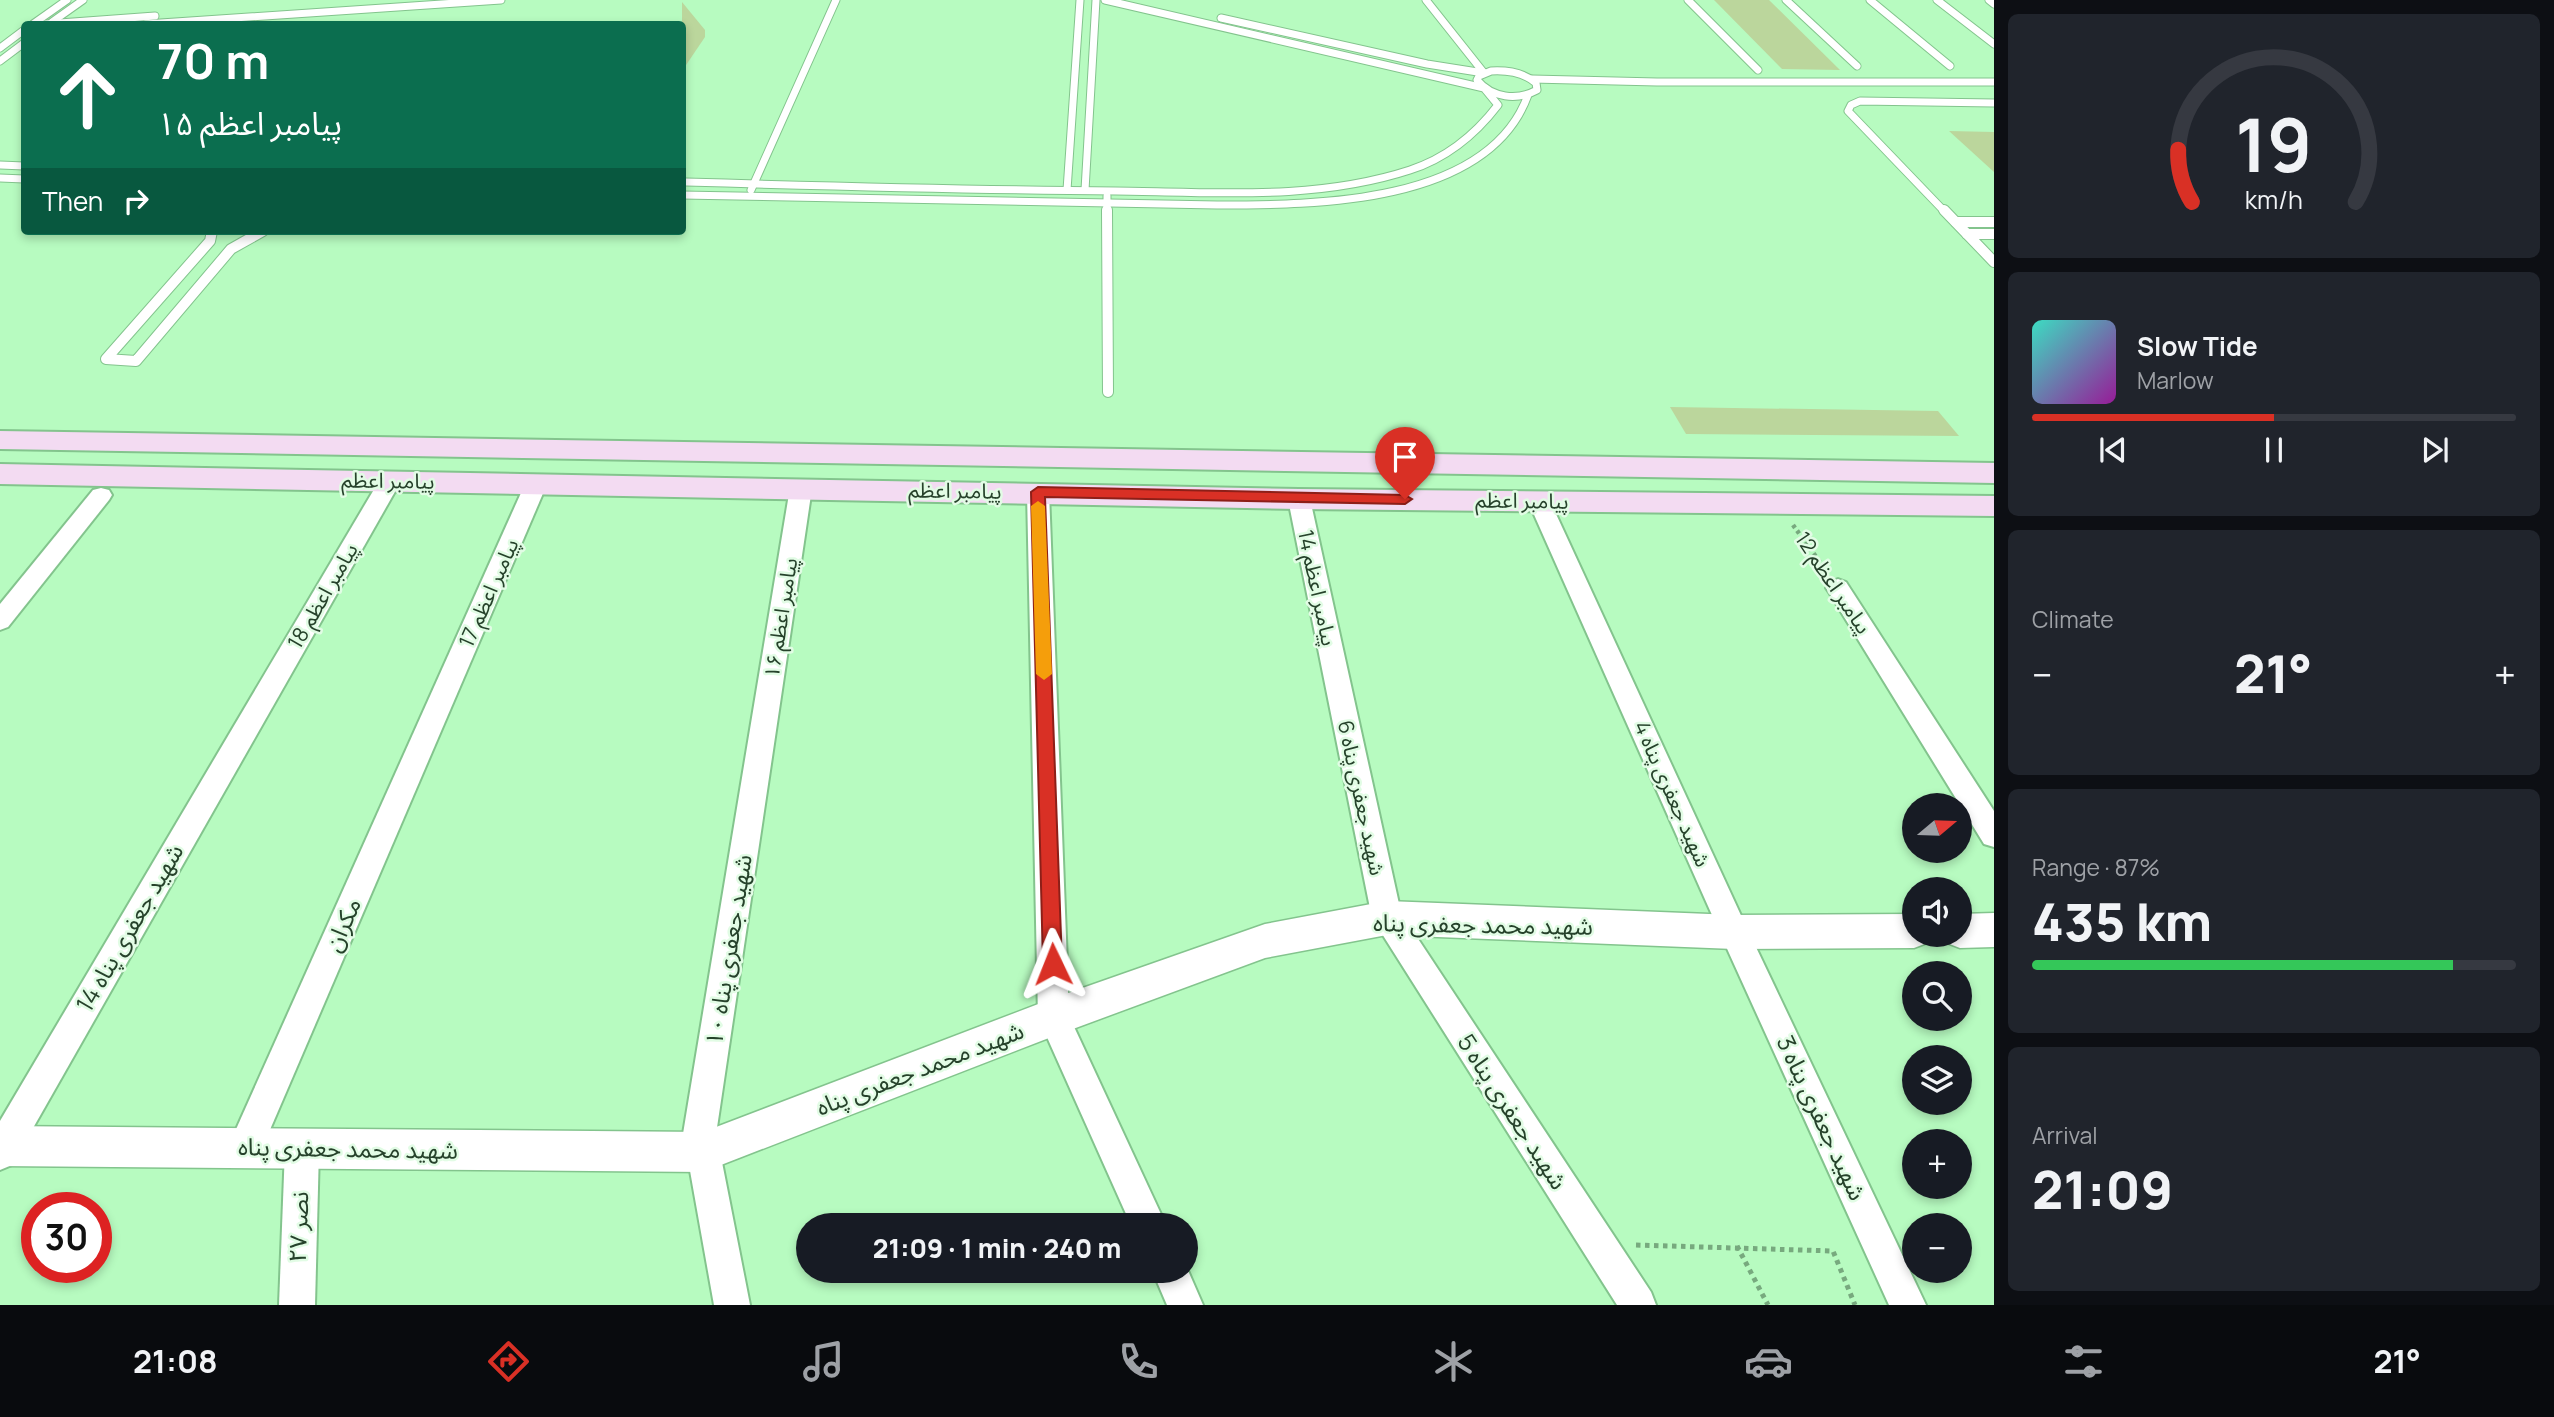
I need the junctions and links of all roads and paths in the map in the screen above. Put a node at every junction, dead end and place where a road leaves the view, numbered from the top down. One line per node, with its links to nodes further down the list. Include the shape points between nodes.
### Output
1 (67, 0): 20 (lane)
2 (83, 0): 21 (lane)
3 (397, 0): 18 (lane)
4 (501, 0): 16 (lane)
5 (836, 0): 43 (lane)
6 (1080, 0): 44 (lane)
7 (1096, 0): 45 (lane)
8 (1105, 0): 35 (lane)
9 (1142, 0): 32 (lane)
10 (1426, 0): 32 (lane)
11 (1688, 0): 31 (lane)
12 (1786, 0): 29 (lane)
13 (1870, 0): 30 (lane)
14 (1937, 0): 25 (lane)
15 (1989, 0): 17 (lane)
16 (481, 1): 19 (lane)
17 (1994, 4)
18 (265, 9): 19 (lane); 22 (lane)
19 (260, 17): 23 (lane)
20 (37, 21)
21 (52, 21)
22 (91, 21)
23 (194, 21)
24 (21, 32): 27 (lane)
25 (1994, 44)
26 (21, 45): 28 (lane)
27 (0, 48)
28 (0, 61)
29 (1857, 66)
30 (1950, 66)
31 (1758, 71)
32 (1484, 73): 33 (lane, via 1508,71); 35 (lane, via 1478,80)
33 (1532, 79): 34 (lane); 36 (lane, via 1538,87)
34 (1994, 82)
35 (1484, 89): 36 (lane); 46 (lane, via 1498,105 1483,127 1412,170 1327,187)
36 (1528, 95): 49 (lane, via 1524,112 1508,134 1483,153 1429,181 1398,189 1251,205)
37 (1994, 103): 50 (lane, via 1860,101 1848,111)
38 (0, 165): 39 (lane)
39 (21, 166)
40 (0, 178): 41 (lane)
41 (21, 179)
42 (686, 182): 43 (lane)
43 (754, 183): 44 (lane); 48 (lane)
44 (1067, 190): 45 (lane)
45 (1085, 190): 46 (lane)
46 (1107, 191): 49 (lane)
47 (686, 195): 48 (lane)
48 (748, 197): 49 (lane)
49 (1107, 203): 57 (lane)
50 (1956, 222): 51 (lane); 52 (lane)
51 (1994, 222)
52 (1967, 234): 53 (lane); 56 (lane)
53 (1994, 234)
54 (211, 235): 55 (lane, via 106,359 136,361 231,249)
55 (256, 235)
56 (1994, 262)
57 (1108, 392)
58 (0, 440): 59 (main road, پیامبر اعظم)
59 (42, 441): 60 (main road); 61 (main road, پیامبر اعظم)
60 (8, 474): 62 (main road, پیامبر اعظم)
61 (1989, 479)
62 (390, 481): 63 (main road, پیامبر اعظم); 75 (street, پیامبر اعظم 18)
63 (536, 484): 64 (main road, پیامبر اعظم); 74 (street, پیامبر اعظم 17)
64 (801, 488): 65 (main road, پیامبر اعظم); 76 (street, پیامبر اعظم ۱۶)
65 (1038, 492): 67 (main road, پیامبر اعظم); 83 (street)
66 (101, 495): 72 (street)
67 (1299, 499): 68 (main road, پیامبر اعظم); 73 (street, پیامبر اعظم 14)
68 (1539, 500): 69 (main road, پیامبر اعظم); 82 (street, شهید جعفری پناه 4)
69 (1779, 505): 70 (main road, پیامبر اعظم); 71 (path, پیامبر اعظم 12)
70 (1994, 506)
71 (1838, 588): 77 (street, پیامبر اعظم 12)
72 (0, 621)
73 (1336, 677): 78 (street, شهید جعفری پناه 6)
74 (441, 701): 85 (street, مکران)
75 (256, 711): 84 (street, شهید جعفری پناه 14)
76 (761, 748): 87 (street, شهید جعفری پناه ۱۰)
77 (1994, 835)
78 (1387, 918): 82 (street, شهید محمد جعفری پناه); 83 (street, شهید محمد جعفری پناه, via 1265,942); 95 (street, شهید جعفری پناه 5)
79 (1972, 930): 80 (street)
80 (1994, 930)
81 (1902, 931): 82 (street, شهید محمد جعفری پناه)
82 (1734, 932): 98 (street, شهید جعفری پناه 3)
83 (1054, 1017): 87 (street, شهید محمد جعفری پناه); 88 (street)
84 (1, 1148): 85 (street, شهید محمد جعفری پناه)
85 (245, 1148): 86 (street, شهید محمد جعفری پناه)
86 (302, 1149): 87 (street, شهید محمد جعفری پناه); 92 (street, نصر ۲۷)
87 (700, 1152): 93 (street, شهید جعفری پناه ۱۰)
88 (1144, 1213)
89 (1737, 1245): 90 (path, via 1634,1245); 96 (path); 97 (path, via 1833,1251)
90 (1641, 1255)
91 (1176, 1283): 94 (street)
92 (297, 1305)
93 (732, 1305)
94 (1185, 1305)
95 (1638, 1305)
96 (1768, 1305)
97 (1855, 1305)
98 (1908, 1305)

